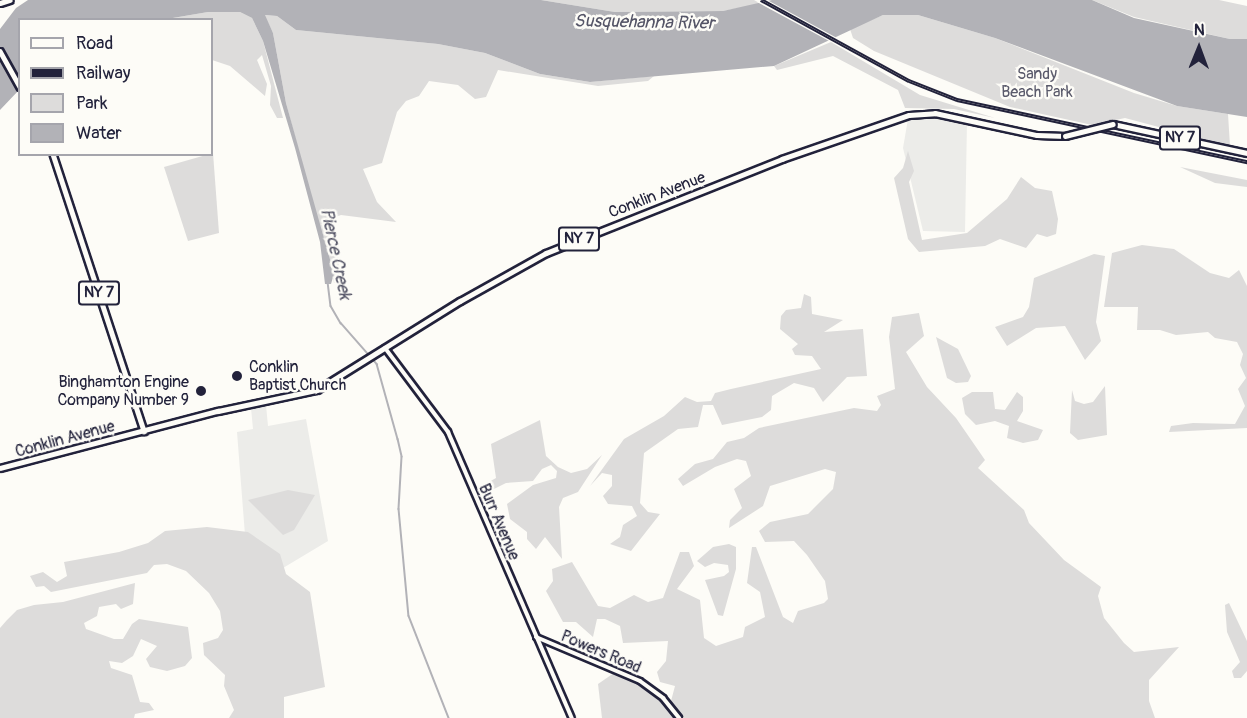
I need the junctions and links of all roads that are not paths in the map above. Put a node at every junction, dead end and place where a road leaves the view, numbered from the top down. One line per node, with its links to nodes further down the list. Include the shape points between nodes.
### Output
1 (10, 0): 2 (main road)
2 (0, 3)
3 (0, 51): 4 (main road)
4 (18, 83)
5 (1247, 153): 7 (main road, Conklin Avenue / NY 7, bridge, via 1113,124 1065,136 1037,135 935,112 909,115 782,159 546,253)
6 (54, 156): 8 (main road, NY 7)
7 (384, 348): 8 (main road, Conklin Avenue / NY 7, via 311,392); 10 (street, Burr Avenue, via 448,432)
8 (144, 430): 9 (main road, Conklin Avenue)
9 (0, 468)
10 (536, 637): 11 (street, Burr Avenue); 12 (street, Powers Road, via 640,681 663,698)
11 (572, 718)
12 (679, 718)

